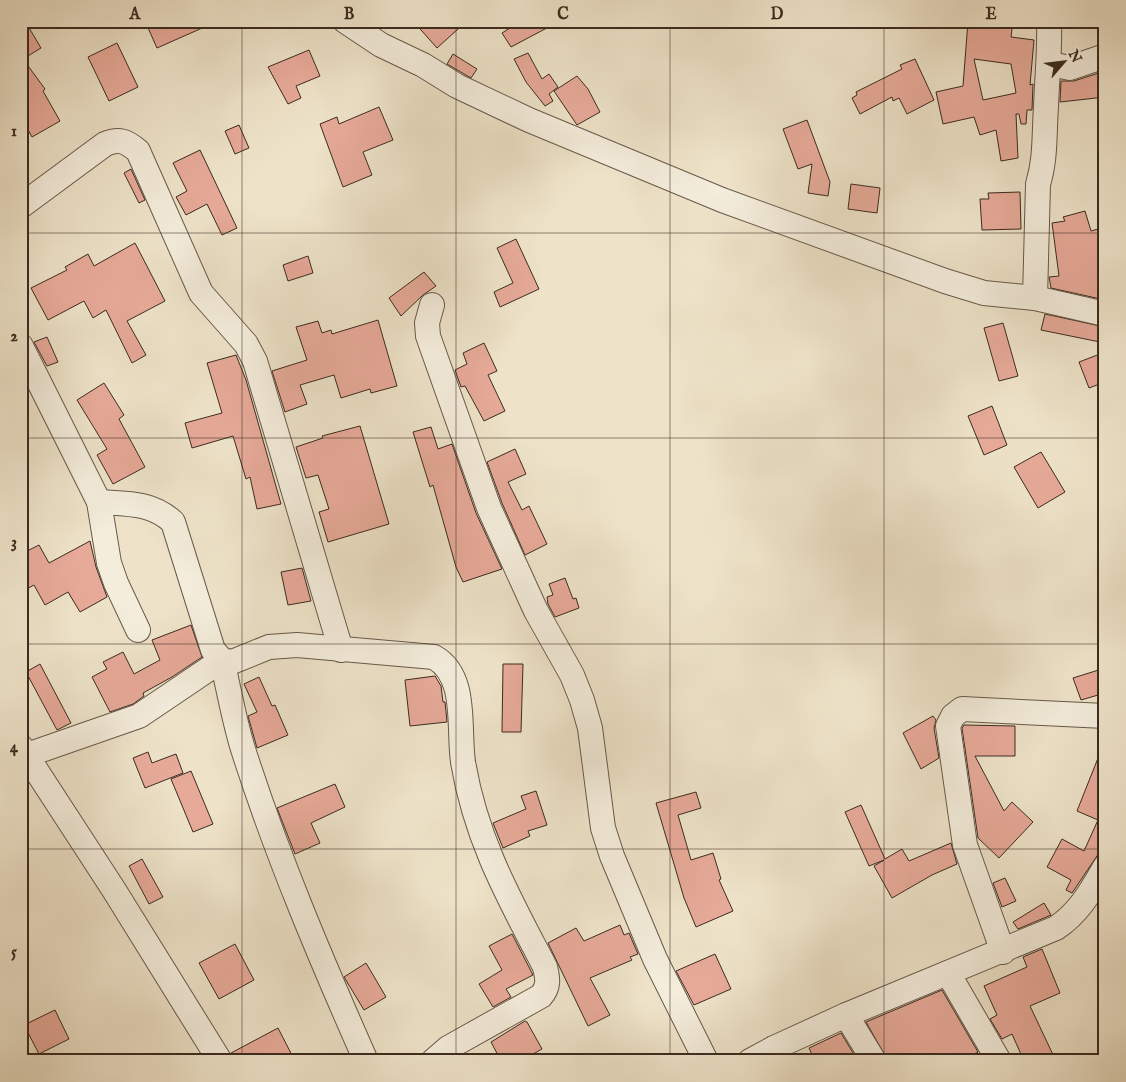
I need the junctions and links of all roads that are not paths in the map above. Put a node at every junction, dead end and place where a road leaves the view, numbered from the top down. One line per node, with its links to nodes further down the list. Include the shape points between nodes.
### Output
1 (345, 21): 6 (street, via 381,46 529,120 722,200 944,281 984,293)
2 (1049, 21): 4 (street)
3 (1105, 56): 4 (street, via 1070,68)
4 (1050, 64): 6 (street, via 1043,167 1038,184)
5 (21, 206): 12 (street, via 105,144 116,140 128,143 138,151 201,293 246,344 255,361)
6 (1035, 298): 8 (street)
7 (432, 306): 24 (street, via 427,323 428,336 489,508 536,611 572,675 582,700 590,728 603,828 612,856 655,959)
8 (1105, 314)
9 (21, 346): 10 (street)
10 (99, 502): 11 (street, via 109,563); 13 (street, via 150,506 173,522 213,650)
11 (138, 630)
12 (341, 650): 13 (street, via 281,645 232,662); 23 (street, via 434,657 445,663 453,675 458,688 466,782 480,833 508,898 546,967 546,990 541,996 448,1048)
13 (222, 660): 15 (street, via 139,716); 22 (street, via 243,748 266,816 321,959)
14 (1105, 716): 17 (street, via 962,709 948,726 965,845)
15 (24, 751): 21 (street)
16 (1105, 867): 17 (street, via 1083,904 1066,922)
17 (1003, 952): 18 (street)
18 (948, 973): 19 (street); 27 (street)
19 (846, 1015): 20 (street); 26 (street)
20 (778, 1054): 25 (street)
21 (220, 1061)
22 (366, 1061)
23 (433, 1061)
24 (706, 1061)
25 (750, 1061)
26 (874, 1061)
27 (999, 1061)

